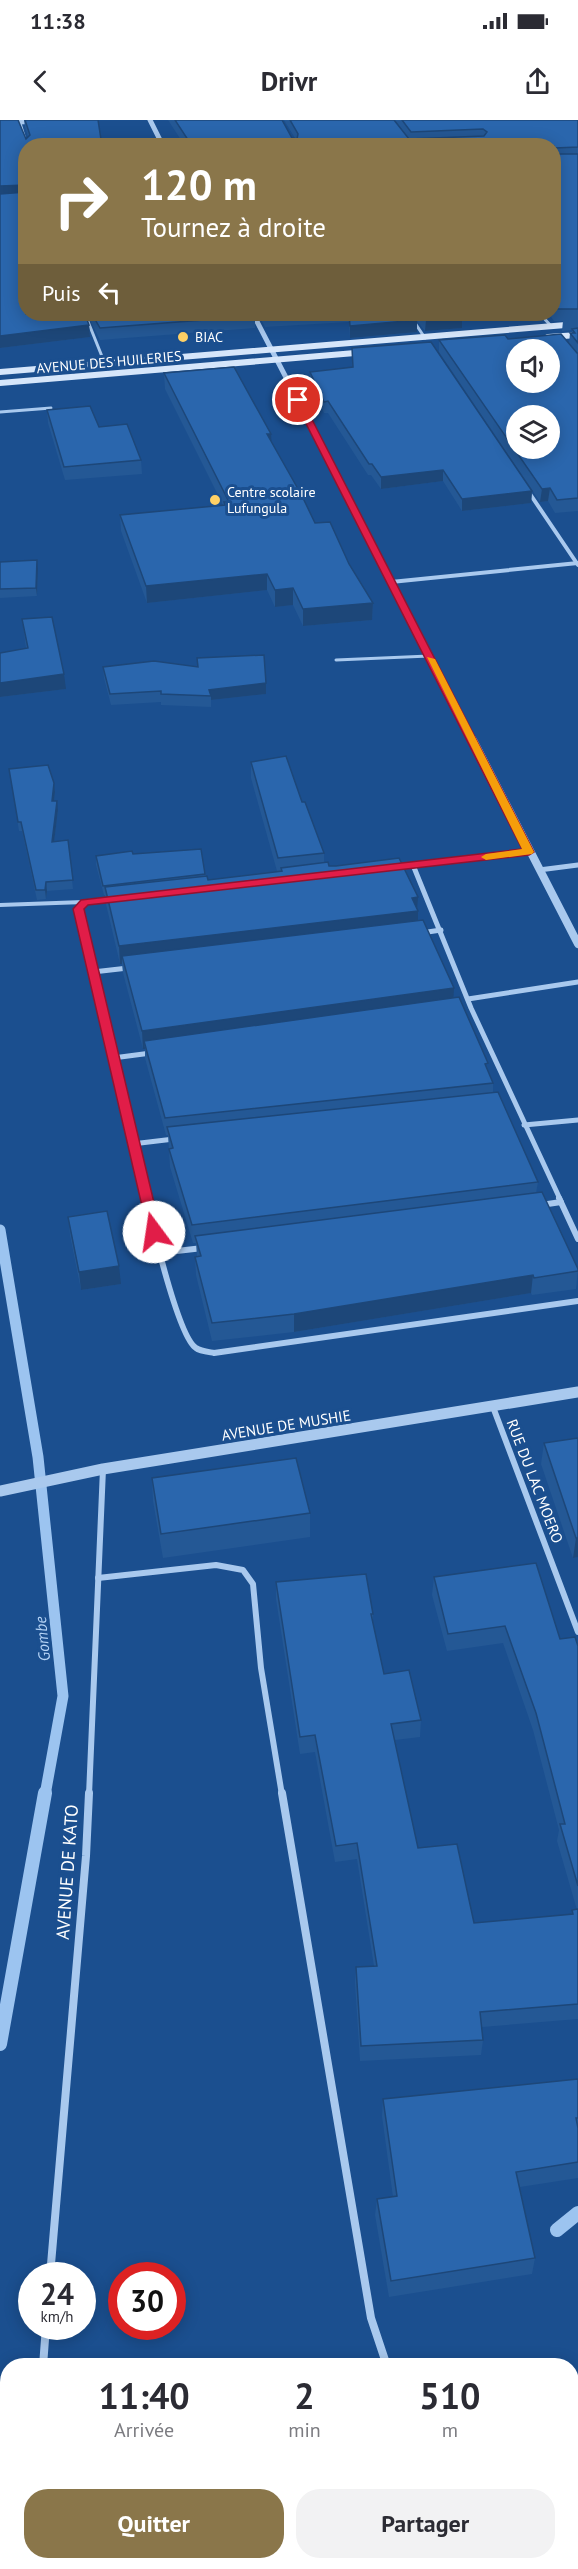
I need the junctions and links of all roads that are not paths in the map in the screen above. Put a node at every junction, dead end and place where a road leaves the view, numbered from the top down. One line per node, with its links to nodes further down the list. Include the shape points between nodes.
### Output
1 (59, 120): 3 (street)
2 (150, 120): 6 (street)
3 (19, 121): 4 (street); 5 (street)
4 (0, 123)
5 (24, 138)
6 (159, 138)
7 (88, 321): 21 (street)
8 (257, 321): 18 (street)
9 (414, 321): 15 (street)
10 (546, 321): 12 (street)
11 (578, 324): 12 (main road, AVENUE DES HUILERIES)
12 (552, 327): 15 (main road, AVENUE DES HUILERIES)
13 (578, 335): 14 (main road)
14 (558, 337): 16 (main road); 17 (street)
15 (425, 338): 18 (main road, AVENUE DES HUILERIES)
16 (535, 338)
17 (565, 345)
18 (273, 350): 20 (street); 21 (main road, AVENUE DES HUILERIES)
19 (372, 352): 20 (main road, AVENUE DES HUILERIES)
20 (278, 359): 23 (main road, AVENUE DES HUILERIES); 28 (street)
21 (105, 364): 22 (main road, AVENUE DES HUILERIES)
22 (0, 372)
23 (0, 383)
24 (51, 408): 25 (lane)
25 (0, 412)
26 (524, 484): 27 (street)
27 (578, 564): 28 (street)
28 (391, 582): 29 (street)
29 (429, 656): 30 (lane); 31 (street)
30 (336, 660)
31 (529, 852): 32 (street); 35 (street)
32 (413, 865): 34 (street); 39 (street)
33 (578, 865): 35 (street)
34 (390, 867)
35 (539, 870): 41 (street)
36 (122, 898): 37 (street)
37 (84, 902): 38 (lane); 43 (street, via 78,909)
38 (0, 905)
39 (441, 930): 40 (street); 45 (street)
40 (417, 933)
41 (578, 944)
42 (140, 967): 43 (street)
43 (93, 972): 49 (street)
44 (578, 982): 45 (street)
45 (468, 999): 46 (street)
46 (471, 1008): 47 (street); 50 (street)
47 (459, 1010)
48 (159, 1052): 49 (street)
49 (113, 1058): 55 (street)
50 (513, 1103): 51 (street); 53 (street)
51 (502, 1104)
52 (578, 1120): 53 (street)
53 (524, 1125): 56 (street)
54 (180, 1138): 55 (street)
55 (132, 1144): 60 (street)
56 (561, 1202): 57 (street); 58 (street)
57 (537, 1205)
58 (578, 1239)
59 (207, 1247): 60 (street)
60 (159, 1253): 61 (street, via 185,1334 195,1348 214,1353)
61 (578, 1301)
62 (578, 1392): 63 (street, AVENUE DE MUSHIE)
63 (493, 1407): 64 (street, AVENUE DE MUSHIE); 67 (street, RUE DU LAC MOERO)
64 (103, 1469): 65 (street, AVENUE DE MUSHIE); 66 (street, AVENUE DE KATO)
65 (0, 1491)
66 (98, 1578): 68 (street, AVENUE DE KATO, via 86,1856); 71 (street, via 216,1565 243,1570 253,1584 261,1668 370,2318)
67 (578, 1632)
68 (51, 2262)
69 (45, 2340): 70 (street)
70 (44, 2358)
71 (384, 2358)

